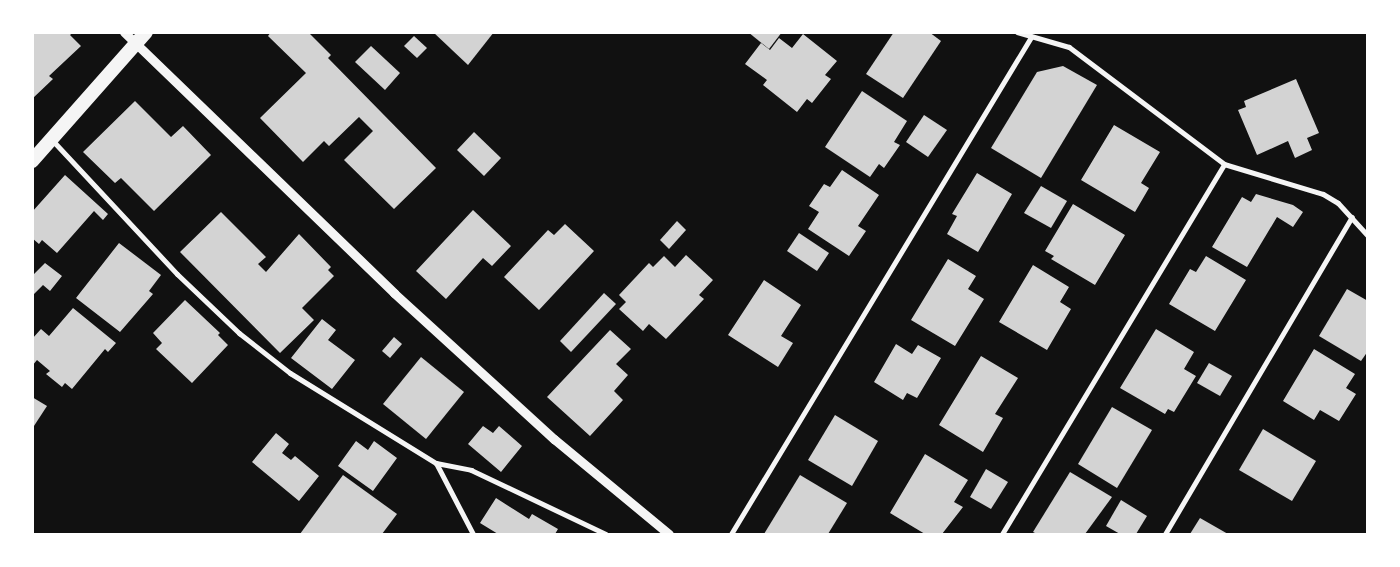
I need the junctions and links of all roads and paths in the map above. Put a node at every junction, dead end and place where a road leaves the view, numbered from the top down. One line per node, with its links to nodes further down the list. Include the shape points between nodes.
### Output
1 (124, 32): 5 (street)
2 (146, 32): 5 (highway)
3 (1017, 32): 4 (street)
4 (1031, 37): 8 (street, via 1070,47); 15 (street)
5 (135, 44): 6 (highway); 14 (street, via 554,440)
6 (50, 138): 7 (highway); 11 (street, via 177,274 239,333 290,373)
7 (32, 162)
8 (1224, 164): 9 (street, via 1322,194); 16 (street)
9 (1352, 217): 10 (street); 17 (street)
10 (1368, 236)
11 (436, 463): 12 (street); 13 (street, via 471,470)
12 (473, 534)
13 (606, 534)
14 (670, 534)
15 (731, 534)
16 (1002, 534)
17 (1165, 534)

